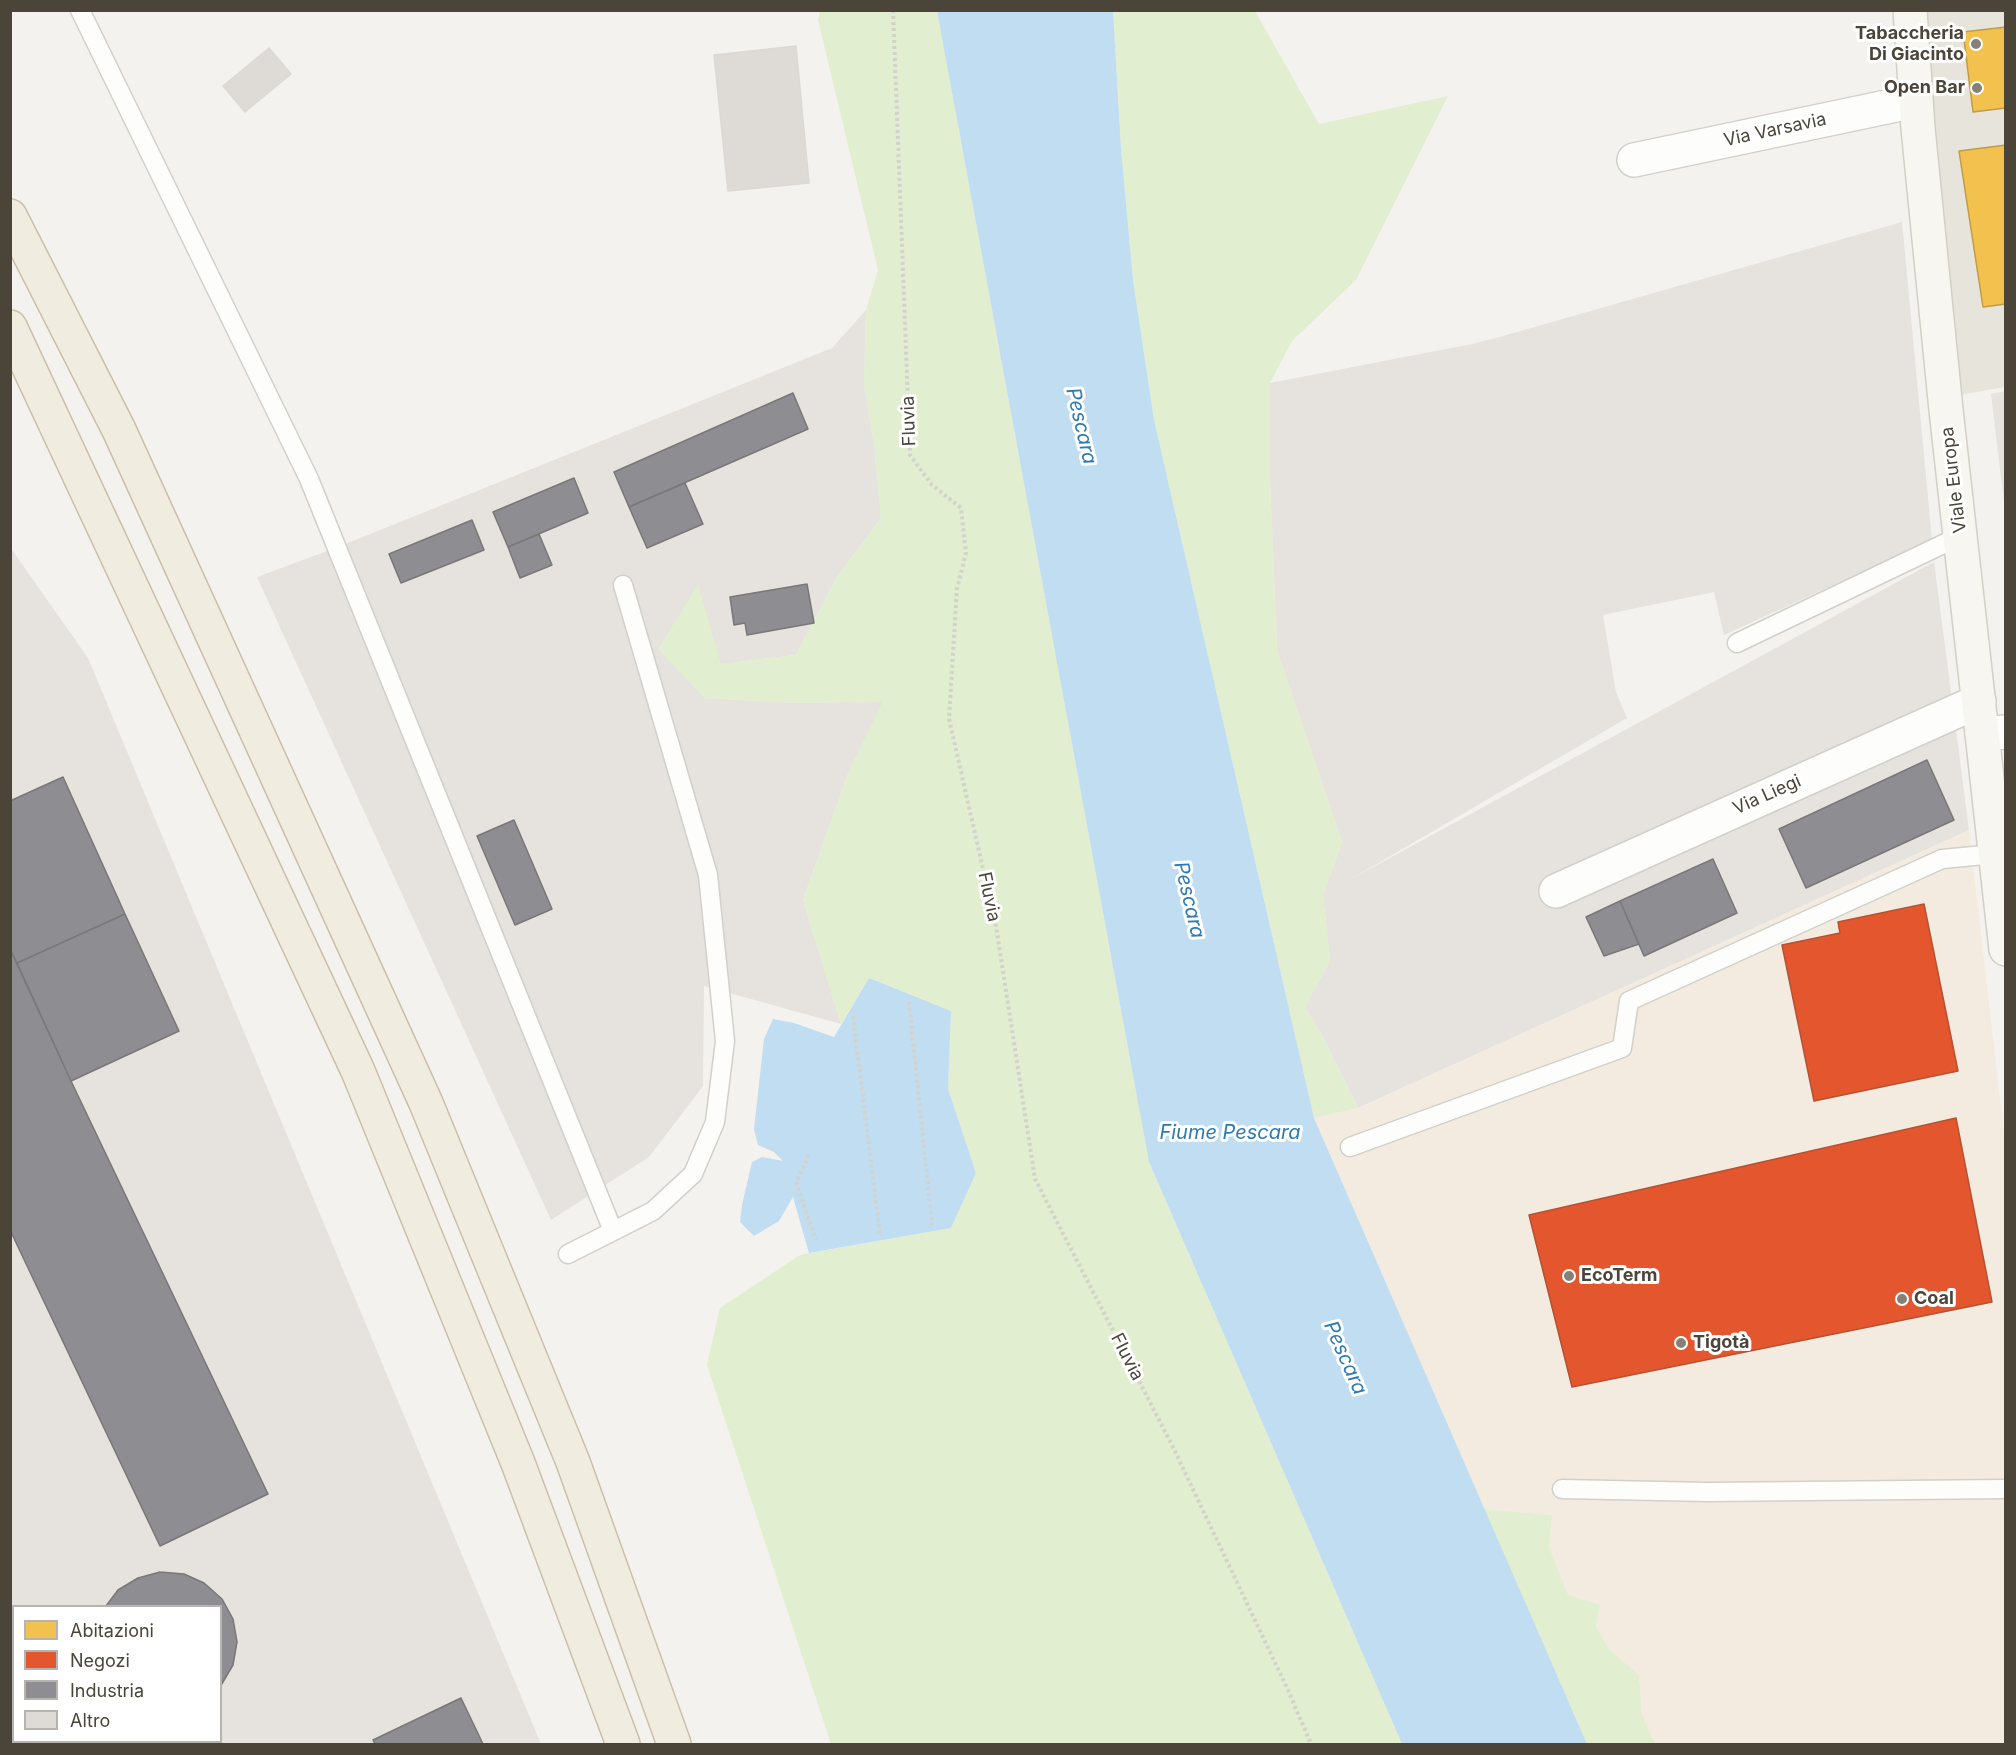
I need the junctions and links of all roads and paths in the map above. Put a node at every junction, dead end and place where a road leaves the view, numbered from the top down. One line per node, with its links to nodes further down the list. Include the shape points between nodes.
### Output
1 (80, 10): 21 (lane, via 309,479)
2 (893, 10): 29 (path, Fluvia, via 910,455 932,485 961,508 966,554 957,589 949,719 996,926 1035,1179 1172,1445)
3 (1910, 10): 4 (main road, Viale Europa)
4 (1916, 101): 5 (street, Via Varsavia); 8 (main road, Viale Europa)
5 (1634, 160)
6 (10, 216): 28 (highway, via 119,430 426,1103 573,1462)
7 (10, 327): 27 (highway, via 358,1071 518,1463)
8 (1960, 536): 10 (lane); 11 (main road, Viale Europa)
9 (624, 585): 21 (lane, via 708,874 725,1041 715,1122 693,1174 653,1211)
10 (1737, 643)
11 (1979, 701): 12 (main road, Viale Europa); 14 (street, Via Liegi)
12 (1994, 733): 13 (main road, Viale Europa)
13 (1995, 854): 15 (main road, Viale Europa); 18 (lane, via 1942,859 1629,1001 1622,1048)
14 (1556, 891)
15 (2006, 949)
16 (909, 1002): 20 (path)
17 (853, 1016): 22 (path)
18 (1350, 1147)
19 (809, 1155): 23 (path, via 796,1182)
20 (933, 1224)
21 (613, 1231): 24 (lane)
22 (880, 1235)
23 (816, 1240)
24 (568, 1254)
25 (1562, 1489): 26 (lane)
26 (2006, 1489)
27 (623, 1744)
28 (674, 1744)
29 (1311, 1744)

